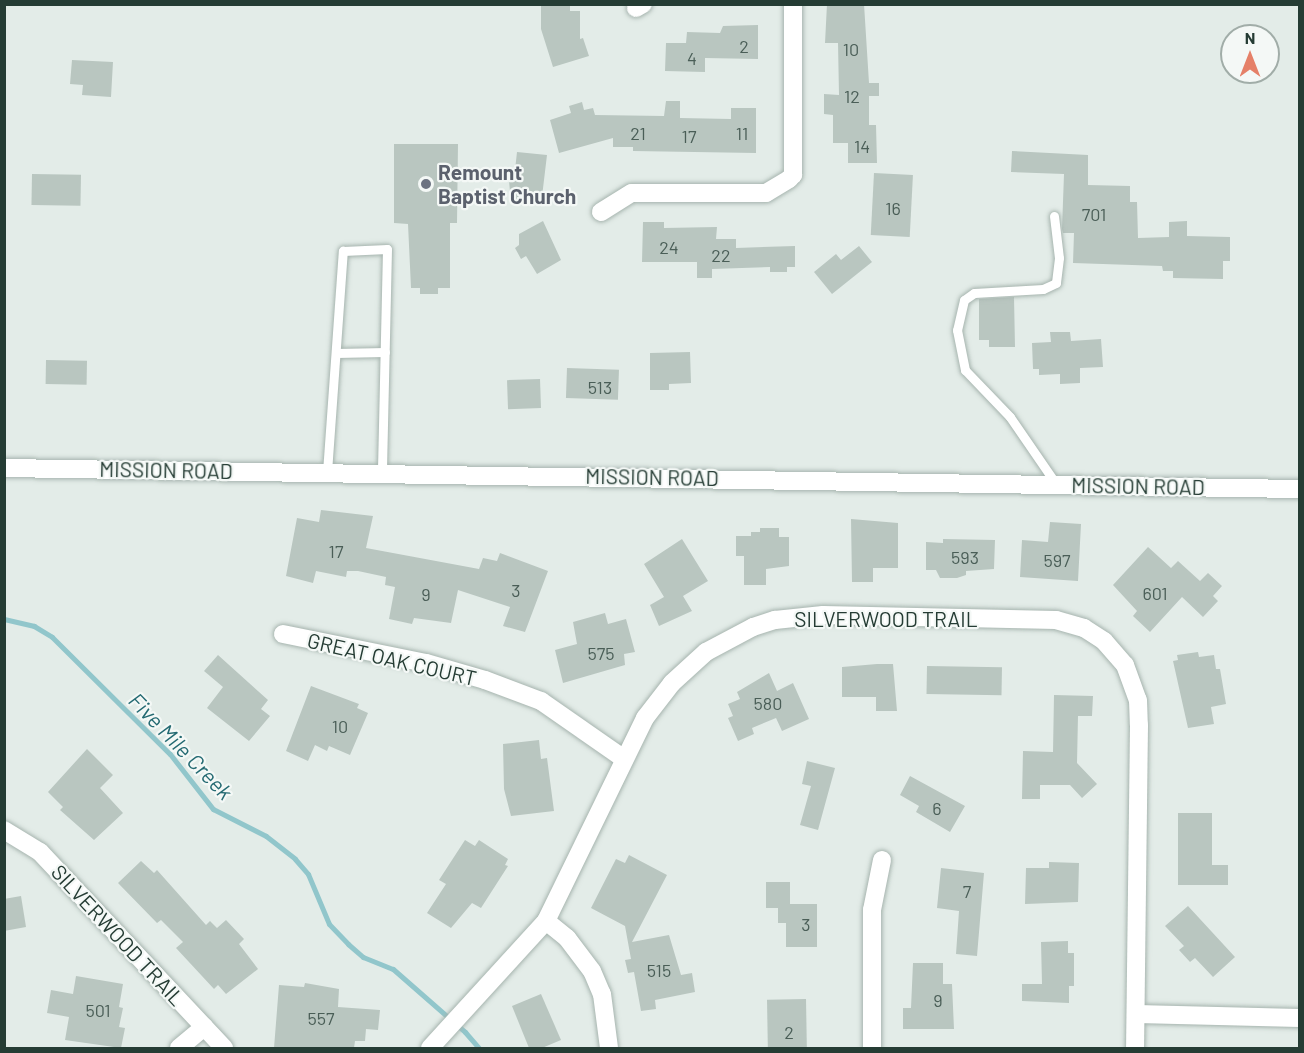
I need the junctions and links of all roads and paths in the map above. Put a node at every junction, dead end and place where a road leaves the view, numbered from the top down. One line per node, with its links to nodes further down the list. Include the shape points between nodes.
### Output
1 (793, 4): 2 (street, via 793,175 766,193 632,193)
2 (601, 212)
3 (1054, 216): 9 (lane, via 1059,258 1056,283 1043,289 974,293 964,300 957,330 965,370 1010,417)
4 (336, 352): 5 (lane); 5 (lane, via 343,251 387,249); 7 (lane)
5 (384, 352): 8 (lane)
6 (4, 468): 7 (street, MISSION ROAD)
7 (327, 472): 8 (street, MISSION ROAD)
8 (382, 473): 9 (street, MISSION ROAD)
9 (1056, 484): 10 (street, MISSION ROAD)
10 (1299, 489)
11 (283, 634): 12 (street, GREAT OAK COURT, via 426,663 485,680 541,701)
12 (624, 759): 15 (street, SILVERWOOD TRAIL); 16 (street, SILVERWOOD TRAIL, via 656,700 686,668 726,640 775,620 823,615 1022,618 1056,620 1084,628 1117,653 1130,673 1138,700)
13 (4, 830): 18 (street, SILVERWOOD TRAIL, via 40,852)
14 (882, 860): 23 (street, via 872,910)
15 (546, 921): 19 (street, SILVERWOOD TRAIL); 22 (street, via 567,938 592,971 602,994)
16 (1136, 1014): 17 (street); 24 (street, SILVERWOOD TRAIL)
17 (1299, 1018)
18 (204, 1027): 20 (street); 21 (street, SILVERWOOD TRAIL)
19 (432, 1047)
20 (179, 1048)
21 (224, 1048)
22 (609, 1048)
23 (872, 1048)
24 (1135, 1048)

